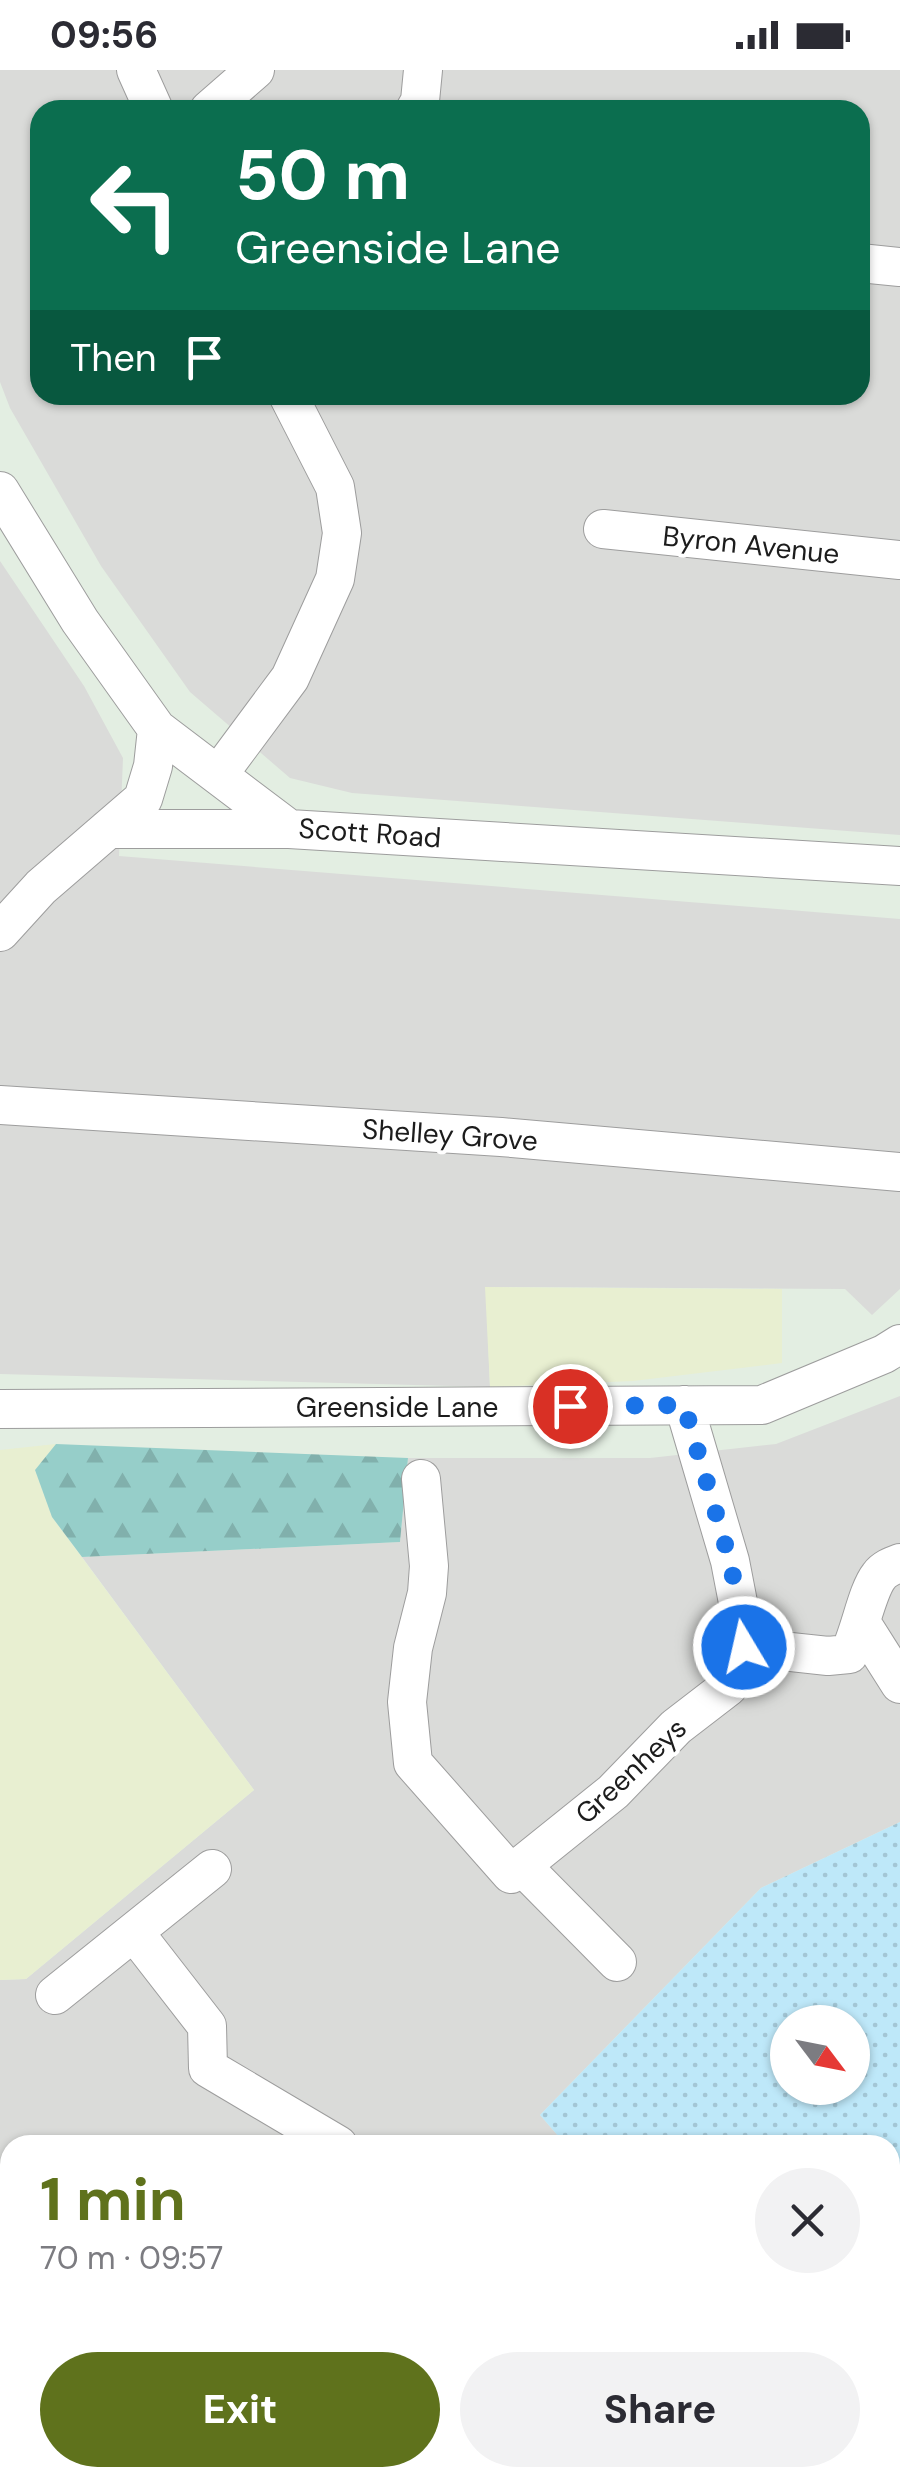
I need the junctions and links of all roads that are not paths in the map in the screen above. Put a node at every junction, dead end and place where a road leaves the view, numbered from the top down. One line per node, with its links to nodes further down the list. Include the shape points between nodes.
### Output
1 (136, 70): 4 (street)
2 (255, 70): 5 (street)
3 (422, 70): 6 (street)
4 (150, 100)
5 (220, 100)
6 (420, 100)
7 (870, 264): 8 (street)
8 (900, 266)
9 (293, 405): 14 (street, via 335,487 342,532 334,579 290,678)
10 (0, 491): 13 (street, Scott Road, via 80,622)
11 (602, 529): 12 (street, Byron Avenue)
12 (900, 560)
13 (157, 729): 14 (street, Scott Road); 15 (street, via 143,799)
14 (218, 775): 16 (street, Scott Road)
15 (108, 829): 16 (street); 18 (street)
16 (289, 830): 17 (street, Scott Road)
17 (900, 866)
18 (0, 932)
19 (0, 1106): 20 (street, Shelley Grove, via 501,1137)
20 (900, 1172)
21 (900, 1344): 22 (street, Greenside Lane, via 762,1405)
22 (684, 1405): 23 (street, Greenside Lane); 27 (street, via 730,1561)
23 (0, 1408)
24 (421, 1479): 29 (street, via 429,1566 407,1702 413,1763 511,1874)
25 (900, 1563): 26 (street, via 876,1579)
26 (862, 1624): 27 (street, via 843,1656); 28 (street)
27 (744, 1647): 29 (street, Greenheys, via 728,1687)
28 (900, 1684)
29 (522, 1866): 32 (street)
30 (212, 1870): 31 (street)
31 (134, 1932): 33 (street); 34 (street, via 207,2026 208,2068)
32 (617, 1962)
33 (55, 1995)
34 (321, 2135)

